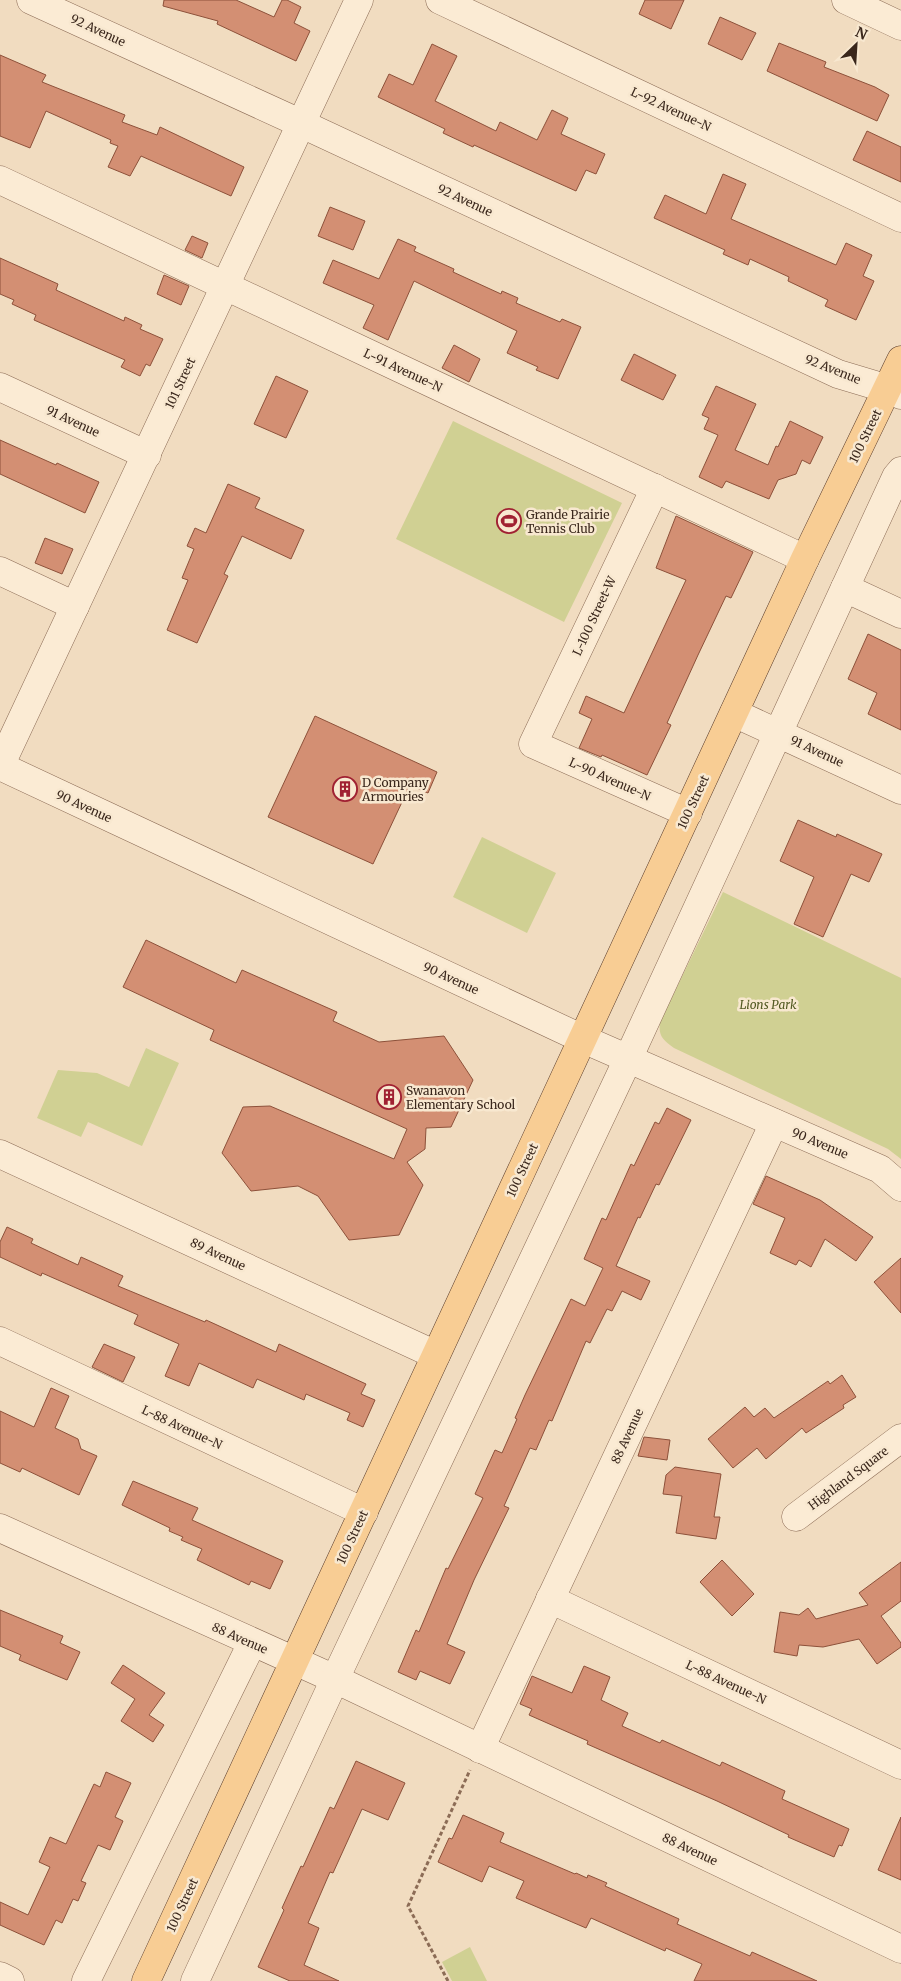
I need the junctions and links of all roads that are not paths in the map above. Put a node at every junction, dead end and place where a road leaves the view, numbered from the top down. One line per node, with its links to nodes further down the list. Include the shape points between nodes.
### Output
1 (31, 0): 6 (street, 92 Avenue)
2 (359, 0): 6 (street, 101 Street)
3 (440, 0): 8 (street, L-92 Avenue-N)
4 (846, 0): 5 (street)
5 (901, 26)
6 (302, 124): 9 (street, 101 Street); 12 (street, 92 Avenue, via 838,374)
7 (0, 180): 9 (street, L-91 Avenue-N)
8 (901, 218)
9 (226, 286): 13 (street, 101 Street); 15 (street, L-91 Avenue-N)
10 (901, 360): 12 (main road, 100 Street)
11 (0, 388): 13 (street, 91 Avenue)
12 (894, 392): 16 (main road, 100 Street)
13 (147, 455): 19 (street, 101 Street)
14 (901, 471): 18 (street)
15 (655, 488): 16 (street, L-91 Avenue-N); 23 (street, L-100 Street-W)
16 (805, 559): 21 (main road, 100 Street)
17 (0, 571): 19 (street)
18 (845, 588): 20 (street); 22 (street)
19 (75, 606): 24 (street, 101 Street)
20 (901, 614)
21 (734, 713): 22 (street, 91 Avenue); 26 (main road, 100 Street)
22 (778, 733): 25 (street, 91 Avenue); 28 (street)
23 (533, 744): 26 (street, L-90 Avenue-N)
24 (0, 766): 27 (street, 90 Avenue)
25 (901, 790)
26 (688, 813): 27 (main road, 100 Street)
27 (583, 1039): 28 (street, 90 Avenue); 33 (main road, 100 Street)
28 (628, 1059): 29 (street, 90 Avenue); 41 (street)
29 (774, 1123): 31 (street, 90 Avenue, via 880,1169); 38 (street, 88 Avenue)
30 (0, 1154): 33 (street, 89 Avenue)
31 (901, 1187)
32 (0, 1341): 35 (street, L-88 Avenue-N)
33 (436, 1355): 35 (main road, 100 Street)
34 (901, 1438): 36 (street, Highland Square)
35 (364, 1512): 40 (main road, 100 Street)
36 (796, 1517)
37 (0, 1528): 39 (street, 88 Avenue)
38 (550, 1599): 42 (street, 88 Avenue); 43 (street, L-88 Avenue-N)
39 (252, 1643): 40 (street, 88 Avenue); 47 (street)
40 (294, 1662): 41 (street, 88 Avenue); 48 (main road, 100 Street)
41 (335, 1679): 42 (street, 88 Avenue); 49 (street)
42 (480, 1748): 44 (street, 88 Avenue)
43 (901, 1764)
44 (901, 1949)
45 (0, 1976): 46 (street)
46 (10, 1981)
47 (86, 1981)
48 (146, 1981)
49 (195, 1981)

